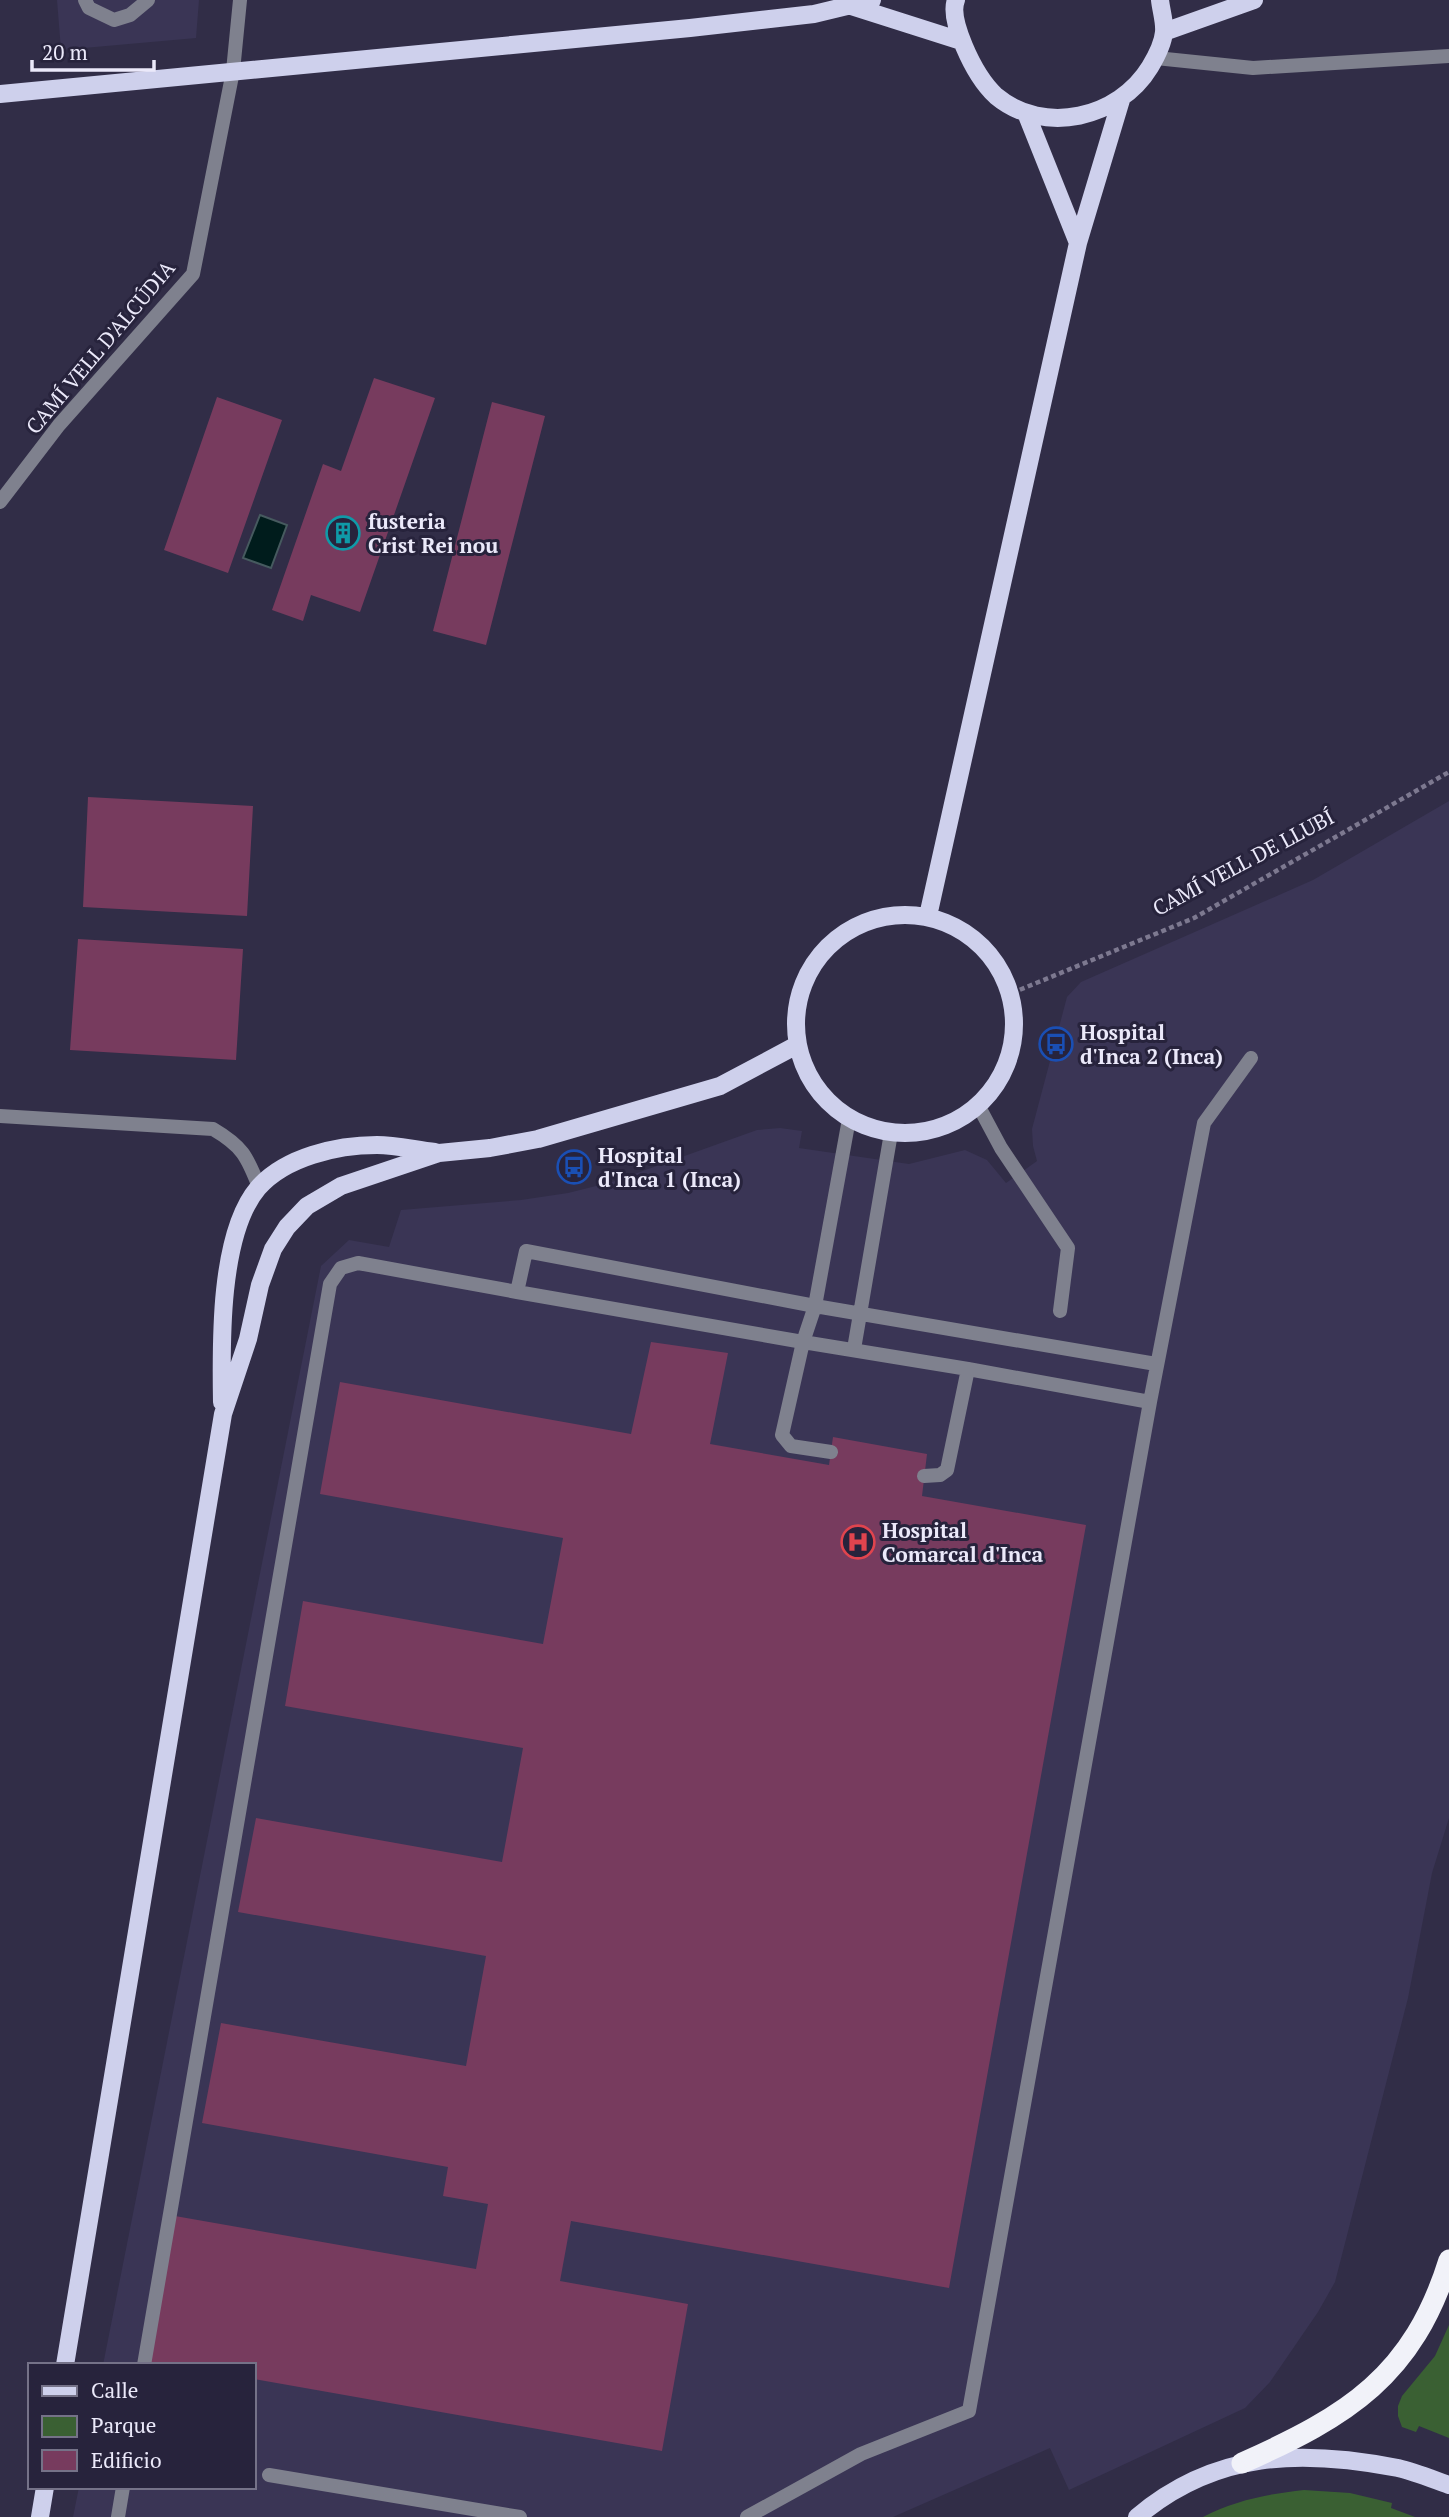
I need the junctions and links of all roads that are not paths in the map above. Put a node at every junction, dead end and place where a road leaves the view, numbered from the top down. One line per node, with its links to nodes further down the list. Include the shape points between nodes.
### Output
1 (85, 0): 2 (street, via 89,8 114,20 131,15)
2 (148, 0)
3 (240, 0): 13 (street, CAMÍ VELL D'ALCÚDIA)
4 (872, 0): 8 (main road)
5 (956, 0): 10 (main road, via 953,7)
6 (1160, 0): 9 (main road)
7 (1254, 0): 9 (main road)
8 (851, 6): 10 (main road); 13 (main road, via 814,14)
9 (1164, 32): 12 (main road)
10 (961, 41): 16 (main road, via 975,71 996,96)
11 (1449, 56): 12 (street, via 1253,68)
12 (1156, 58): 15 (main road, via 1142,81)
13 (233, 71): 14 (main road); 18 (street, CAMÍ VELL D'ALCÚDIA, via 193,274 59,425)
14 (0, 94)
15 (1121, 100): 16 (main road, via 1092,114 1059,119); 17 (main road)
16 (1026, 113): 17 (main road)
17 (1078, 243): 19 (main road)
18 (0, 502)
19 (928, 916): 20 (main road, via 892,915 858,925 828,946 803,986 796,1010); 22 (main road, via 956,926 981,943 1000,966 1012,993 1016,1029 1008,1064 989,1096)
20 (797, 1045): 24 (main road, via 807,1074 825,1100); 26 (main road, via 720,1086 538,1139)
21 (1251, 1058): 34 (street, via 1204,1123)
22 (978, 1105): 25 (main road, via 961,1119 927,1132); 30 (street, via 1068,1248)
23 (0, 1116): 27 (street, via 213,1129 234,1141)
24 (849, 1119): 25 (main road); 29 (street)
25 (891, 1133): 31 (street)
26 (439, 1153): 27 (main road, via 379,1144 344,1147 312,1154); 37 (main road, via 341,1186 307,1206 287,1227 260,1285)
27 (259, 1187): 37 (main road, via 243,1212 233,1241 221,1332)
28 (517, 1293): 29 (street, via 526,1251); 32 (street); 42 (street, via 358,1262 341,1268 330,1284)
29 (815, 1307): 31 (street); 32 (street)
30 (1060, 1311)
31 (859, 1314): 33 (street); 34 (street)
32 (803, 1342): 33 (street); 38 (street, via 782,1435 791,1446)
33 (854, 1349): 35 (street)
34 (1156, 1364): 36 (street)
35 (968, 1369): 36 (street); 39 (street, via 947,1470)
36 (1150, 1402): 51 (street, via 968,2412 861,2454)
37 (223, 1415): 41 (main road)
38 (831, 1452)
39 (924, 1475)
40 (1449, 2260): 43 (highway, via 1422,2327 1377,2385 1330,2420)
41 (65, 2363)
42 (144, 2363)
43 (1242, 2463): 45 (main road, via 1315,2456 1399,2468); 52 (main road, via 1183,2486)
44 (269, 2475): 50 (street)
45 (1449, 2485)
46 (45, 2489): 48 (main road)
47 (123, 2489): 49 (street)
48 (40, 2517)
49 (118, 2517)
50 (520, 2517)
51 (747, 2517)
52 (1137, 2517)

